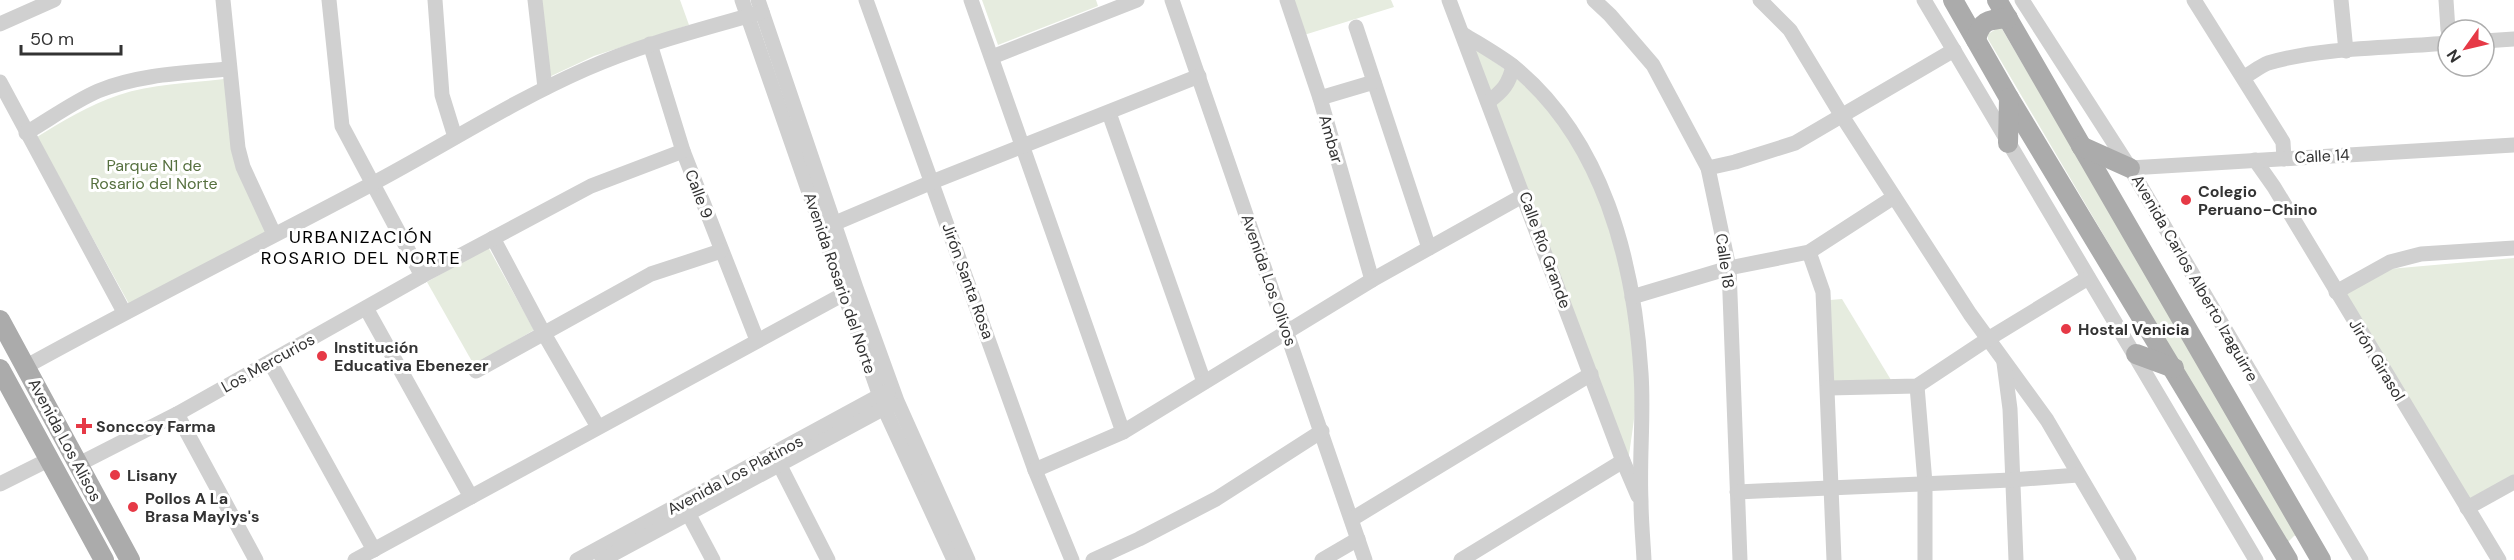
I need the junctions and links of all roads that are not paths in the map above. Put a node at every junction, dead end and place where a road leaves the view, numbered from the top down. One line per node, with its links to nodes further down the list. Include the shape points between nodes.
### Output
1 (54, 0): 25 (street)
2 (223, 0): 37 (street)
3 (329, 0): 60 (street, via 342,126)
4 (435, 0): 49 (street, via 442,95)
5 (535, 0): 42 (street)
6 (742, 0): 22 (street, Avenida Rosario del Norte)
7 (866, 0): 59 (street, Jirón Santa Rosa)
8 (971, 0): 35 (street)
9 (1137, 0): 35 (street)
10 (1172, 0): 38 (street, Avenida Los Olivos)
11 (1287, 0): 43 (street, Ambar)
12 (1449, 0): 27 (street, Calle Río Grande)
13 (1594, 0): 57 (street, Calle 18, via 1653,65)
14 (1760, 0): 47 (street, via 1790,30)
15 (1924, 0): 33 (street)
16 (1953, 0): 29 (main road)
17 (1996, 0): 23 (main road, Avenida Carlos Alberto Izaguirre)
18 (2022, 0): 58 (street, Avenida Carlos Alberto Izaguirre)
19 (2194, 0): 39 (street)
20 (2341, 0): 34 (street)
21 (2446, 0): 24 (street)
22 (756, 9): 31 (street); 63 (street, Avenida Rosario del Norte)
23 (2008, 18): 29 (main road, via 1984,23); 53 (main road, Avenida Carlos Alberto Izaguirre)
24 (2447, 18)
25 (0, 24)
26 (1356, 27): 41 (street)
27 (1463, 34): 36 (street); 45 (street, Calle Río Grande)
28 (2514, 39): 30 (street)
29 (1976, 40): 44 (main road)
30 (2496, 40)
31 (650, 44): 42 (street); 54 (street, Calle 9)
32 (2436, 45): 34 (street)
33 (1954, 50): 47 (street); 50 (street)
34 (2346, 51): 39 (street, via 2266,64)
35 (992, 57): 52 (street)
36 (1513, 66): 45 (street, via 1509,83); 76 (street, via 1557,110 1591,161 1615,221)
37 (230, 69): 48 (street, via 122,83 82,99); 64 (street, via 243,167)
38 (1199, 76): 46 (street); 81 (street, Avenida Los Olivos)
39 (2244, 77): 55 (street, via 2283,142)
40 (0, 82): 48 (street)
41 (1374, 82): 43 (street); 66 (street)
42 (545, 88): 49 (street)
43 (1320, 98): 73 (street, Ambar)
44 (2009, 98): 50 (main road); 88 (main road)
45 (1488, 102): 61 (street, Calle Río Grande)
46 (1109, 113): 52 (street); 92 (street)
47 (1842, 116): 57 (street, via 1795,143); 62 (street)
48 (26, 133): 78 (street)
49 (456, 137): 60 (street)
50 (2008, 143): 72 (street)
51 (2514, 145): 55 (street, Calle 14)
52 (1022, 146): 59 (street); 99 (street)
53 (2081, 146): 58 (main road); 119 (main road, Avenida Carlos Alberto Izaguirre)
54 (682, 151): 65 (street, Los Mercurios, via 591,186); 68 (street, Calle 9)
55 (2284, 159): 56 (street, Calle 14)
56 (2255, 160): 58 (street, Calle 14); 75 (street, Jirón Girasol)
57 (1708, 168): 70 (street, Calle 18)
58 (2130, 168): 143 (street, Avenida Carlos Alberto Izaguirre)
59 (932, 182): 63 (street); 104 (street, Jirón Santa Rosa)
60 (372, 184): 64 (street); 71 (street)
61 (1524, 195): 66 (street); 91 (street, Calle Río Grande)
62 (1894, 197): 69 (street); 82 (street)
63 (828, 226): 74 (street, Avenida Rosario del Norte)
64 (274, 234): 78 (street)
65 (494, 238): 71 (street, Los Mercurios); 80 (street)
66 (1430, 248): 73 (street)
67 (2514, 248): 75 (street, via 2421,254 2390,262)
68 (721, 251): 80 (street, via 651,274); 83 (street, Calle 9)
69 (1809, 252): 70 (street); 94 (street, via 1823,292)
70 (1729, 268): 76 (street); 111 (street, Calle 18)
71 (422, 276): 77 (street, Los Mercurios)
72 (2088, 278): 82 (street); 84 (street)
73 (1372, 280): 81 (street)
74 (850, 291): 83 (street); 95 (street, Avenida Rosario del Norte)
75 (2336, 292): 114 (street, Jirón Girasol)
76 (1632, 297): 113 (street, via 1641,373)
77 (366, 308): 86 (street, Los Mercurios); 112 (street)
78 (124, 312): 87 (street)
79 (0, 320): 87 (main road, Avenida Los Alisos)
80 (543, 332): 90 (street); 97 (street)
81 (1288, 333): 92 (street); 98 (street, Avenida Los Olivos)
82 (1988, 339): 85 (street); 93 (street)
83 (757, 340): 97 (street)
84 (2136, 354): 88 (main road); 141 (street)
85 (2004, 360): 105 (street, via 2047,420); 106 (street)
86 (270, 362): 96 (street, Los Mercurios); 118 (street)
87 (26, 367): 103 (main road, Avenida Los Alisos)
88 (2174, 368): 142 (main road)
89 (0, 369): 100 (main road, Avenida Los Alisos)
90 (476, 371)
91 (1591, 374): 102 (street, Calle Río Grande); 116 (street)
92 (1204, 382): 99 (street)
93 (1917, 386): 94 (street); 108 (street)
94 (1828, 388): 110 (street)
95 (888, 399): 101 (street, Avenida Los Platinos); 128 (street, Avenida Rosario del Norte); 129 (street, Avenida Rosario del Norte)
96 (177, 414): 103 (street, Los Mercurios); 122 (street)
97 (598, 427): 112 (street)
98 (1322, 431): 116 (street, Avenida Los Olivos); 131 (street, via 1216,499)
99 (1123, 432): 104 (street)
100 (50, 459): 109 (street); 120 (main road, Avenida Los Alisos)
101 (777, 459): 115 (street, Avenida Los Platinos); 124 (street, Avenida Los Platinos); 127 (street)
102 (1623, 461): 113 (street, Calle Río Grande); 134 (street)
103 (79, 464): 121 (main road, Avenida Los Alisos)
104 (1035, 470): 130 (street, Jirón Santa Rosa)
105 (2078, 475): 106 (street); 140 (street)
106 (2012, 480): 108 (street); 139 (street)
107 (2514, 482): 114 (street)
108 (1924, 483): 110 (street); 138 (street)
109 (0, 484)
110 (1830, 487): 111 (street); 137 (street)
111 (1737, 492): 136 (street, Calle 18)
112 (471, 497): 118 (street)
113 (1641, 501): 135 (street)
114 (2467, 508): 144 (street, Jirón Girasol)
115 (688, 513): 125 (street, Avenida Los Platinos); 126 (street)
116 (1352, 519): 117 (street, Avenida Los Olivos)
117 (1358, 539): 132 (street); 133 (street, Avenida Los Olivos)
118 (374, 549): 123 (street)
119 (2318, 554): 142 (main road, via 2306,546 2295,548)
120 (104, 560)
121 (130, 560)
122 (256, 560)
123 (355, 560)
124 (577, 560)
125 (602, 560)
126 (713, 560)
127 (828, 560)
128 (954, 560)
129 (968, 560)
130 (1072, 560)
131 (1093, 560)
132 (1322, 560)
133 (1365, 560)
134 (1461, 560)
135 (1644, 560)
136 (1740, 560)
137 (1834, 560)
138 (1925, 560)
139 (2016, 560)
140 (2129, 560)
141 (2256, 560)
142 (2289, 560)
143 (2361, 560)
144 (2499, 560)

